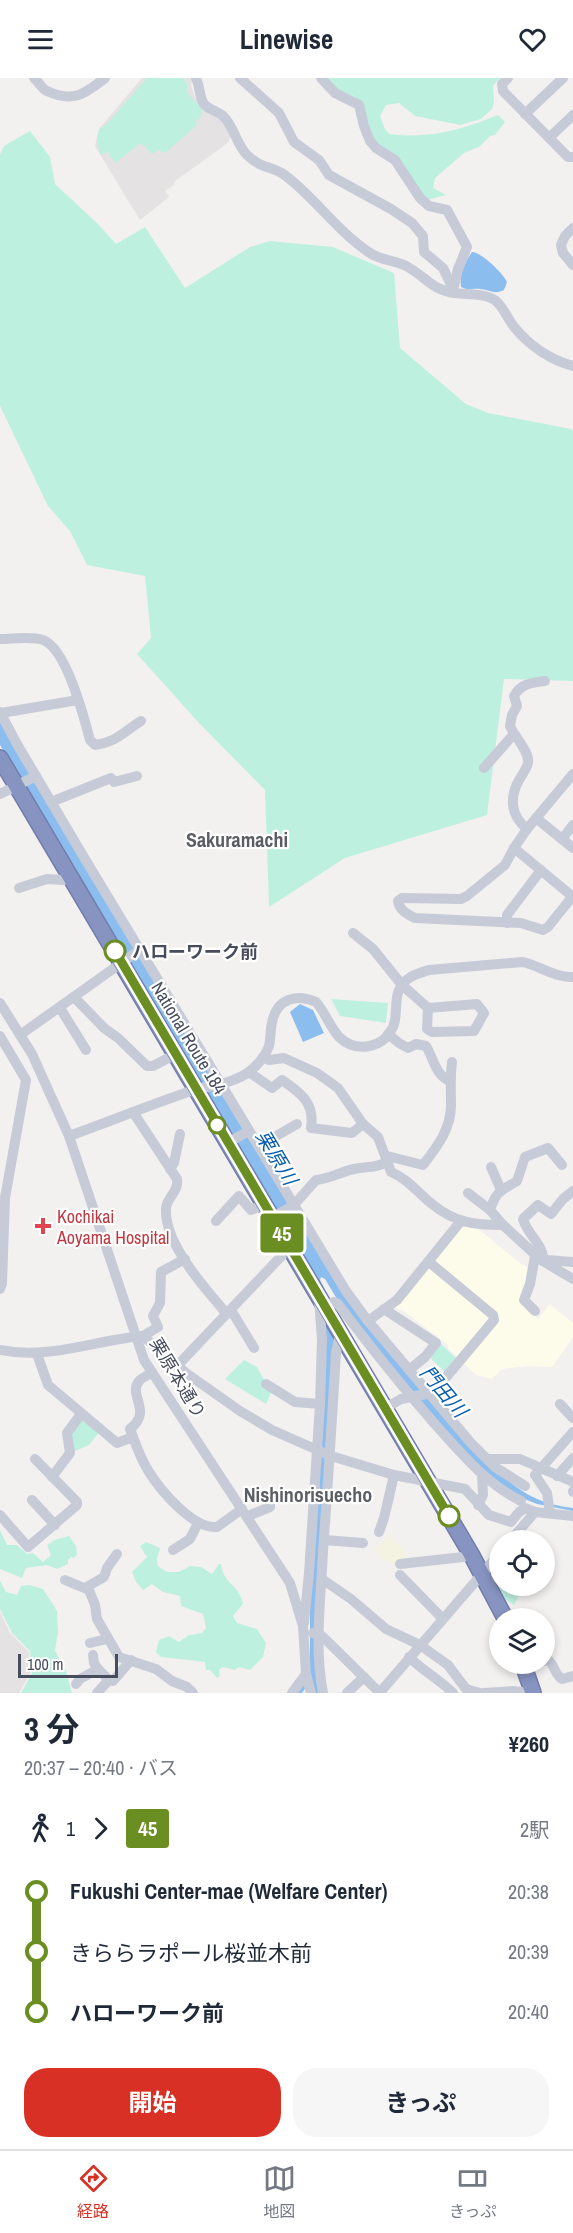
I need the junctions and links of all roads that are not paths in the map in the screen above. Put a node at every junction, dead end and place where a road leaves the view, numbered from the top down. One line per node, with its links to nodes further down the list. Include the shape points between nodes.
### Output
1 (33, 78): 2 (street, via 45,90 73,97)
2 (105, 78)
3 (196, 78): 14 (street, via 202,101 224,116 237,142 255,162 285,175 370,252 411,269 438,289)
4 (240, 78): 14 (street, via 279,113 291,138 319,160 329,175 391,209 419,230 424,252 443,268)
5 (321, 78): 14 (street, via 335,93 359,105 370,141 395,160 420,198 429,206 447,210 467,247)
6 (508, 78): 8 (street, via 502,84 503,91)
7 (564, 78): 8 (street)
8 (525, 114): 10 (street)
9 (573, 115): 10 (street)
10 (550, 137): 11 (street, via 568,157)
11 (573, 157)
12 (573, 228): 13 (street, via 561,245)
13 (573, 265)
14 (454, 290): 15 (street, via 498,302 515,329 539,351)
15 (573, 366)
16 (0, 639): 18 (street, via 40,639 50,644 67,667)
17 (545, 681): 21 (street, via 518,689 510,726)
18 (78, 700): 19 (street); 20 (street, via 95,745 119,738)
19 (0, 712): 26 (street)
20 (141, 721)
21 (514, 734): 23 (street); 32 (street, via 528,762 512,796 514,813)
22 (0, 758): 27 (highway, National Route 184)
23 (484, 768)
24 (573, 774): 30 (street)
25 (137, 776): 29 (street, via 114,782 111,778)
26 (35, 777): 27 (street); 29 (street)
27 (19, 786): 28 (street); 37 (highway, National Route 184)
28 (0, 794)
29 (51, 802): 44 (street)
30 (536, 818): 32 (street); 33 (street)
31 (573, 825): 33 (street)
32 (527, 830): 34 (street)
33 (562, 839): 35 (street)
34 (514, 848): 36 (street); 40 (street, via 506,865)
35 (573, 848)
36 (541, 870): 39 (street); 42 (street, via 507,915)
37 (71, 877): 38 (street, via 47,879); 45 (highway, National Route 184)
38 (19, 888)
39 (573, 897): 42 (street, via 543,930)
40 (461, 899): 41 (street); 41 (street, via 398,901 399,907 414,918)
41 (458, 920): 42 (street)
42 (507, 923)
43 (353, 933): 47 (street)
44 (139, 950): 45 (street); 64 (street)
45 (123, 960): 48 (street); 57 (highway, National Route 184)
46 (573, 977): 47 (street, via 523,962 429,970 415,974)
47 (402, 985): 51 (street); 52 (street, via 396,1000 394,1026)
48 (74, 997): 50 (street); 57 (street, via 147,1066)
49 (0, 1003): 53 (street, 栗原本通り)
50 (60, 1008): 53 (street); 56 (street)
51 (428, 1008): 51 (street, via 477,1004 484,1013 474,1031 432,1032 427,1029)
52 (388, 1034): 58 (street, via 370,1047 357,1048 338,1035 316,1002 296,996 278,1007); 63 (street, via 408,1048 416,1044 426,1046 438,1072)
53 (20, 1035): 60 (street, 栗原本通り)
54 (0, 1036): 55 (street)
55 (4, 1049): 62 (street)
56 (86, 1050)
57 (176, 1054): 65 (highway, National Route 184)
58 (263, 1057): 61 (street); 68 (street, via 284,1058 317,1073 338,1088)
59 (452, 1062): 63 (street)
60 (40, 1070): 62 (street); 71 (street, 栗原本通り)
61 (249, 1072): 64 (street); 68 (street, via 272,1088 282,1080 300,1091 313,1116 311,1128 352,1133)
62 (24, 1076): 93 (street, via 5,1198)
63 (450, 1081): 74 (street, via 447,1127 423,1165)
64 (217, 1083): 65 (street); 69 (street)
65 (200, 1089): 66 (street); 72 (highway, National Route 184)
66 (133, 1112): 71 (street); 77 (street)
67 (297, 1124): 73 (street)
68 (363, 1124): 74 (street, via 378,1137)
69 (247, 1132): 72 (street); 73 (street)
70 (180, 1134): 77 (street)
71 (69, 1136): 100 (street, 栗原本通り)
72 (230, 1142): 83 (highway, National Route 184)
73 (259, 1146): 81 (street)
74 (387, 1159): 81 (street, via 375,1168 354,1169 316,1180); 85 (street, via 392,1172 433,1205)
75 (562, 1165): 78 (street, via 548,1148 530,1154 525,1157 517,1181)
76 (490, 1167): 78 (street)
77 (170, 1169): 89 (street, via 177,1188 166,1206 167,1222)
78 (501, 1190): 82 (street)
79 (573, 1191): 88 (street, via 551,1214 538,1205 522,1219 544,1254)
80 (468, 1193): 82 (street)
81 (292, 1207): 83 (street); 98 (street)
82 (490, 1210): 86 (street)
83 (272, 1212): 84 (street, via 251,1210 239,1196); 87 (highway, National Route 184)
84 (216, 1221)
85 (461, 1221): 86 (street); 90 (street)
86 (503, 1225): 88 (street)
87 (290, 1247): 94 (highway, National Route 184); 97 (street)
88 (540, 1258): 91 (street); 92 (street); 96 (street, via 524,1300)
89 (185, 1259): 97 (street, via 200,1284); 100 (street, via 161,1272 160,1303 153,1316 158,1327)
90 (429, 1262): 95 (street, via 397,1300); 108 (street, via 493,1315 494,1320 444,1380)
91 (573, 1262)
92 (573, 1279)
93 (0, 1289)
94 (324, 1303): 99 (highway, National Route 184); 108 (street, via 338,1304); 109 (street)
95 (384, 1309): 98 (street); 105 (street, via 436,1343)
96 (535, 1311)
97 (229, 1312): 101 (street); 104 (street)
98 (368, 1321): 105 (street)
99 (340, 1334): 111 (highway, National Route 184); 116 (street)
100 (139, 1336): 103 (street); 104 (street); 106 (street, 栗原本通り, via 144,1360)
101 (254, 1348)
102 (0, 1350): 103 (street)
103 (37, 1354): 112 (street, via 46,1382)
104 (177, 1366): 116 (street, via 272,1430)
105 (409, 1370): 108 (street)
106 (152, 1372): 115 (street, via 137,1385 141,1416 130,1429); 134 (street, 栗原本通り)
107 (266, 1383): 109 (street, via 295,1402)
108 (420, 1395): 111 (street, via 401,1399); 119 (street); 121 (street, via 461,1453)
109 (320, 1404): 116 (street)
110 (560, 1404): 113 (street)
111 (384, 1409): 125 (highway, National Route 184)
112 (81, 1414): 115 (street, via 117,1443); 124 (street, via 67,1433 70,1452)
113 (573, 1418)
114 (573, 1432): 120 (street)
115 (133, 1437): 138 (street, via 149,1472)
116 (324, 1453): 122 (street); 143 (street); 148 (street)
117 (573, 1458): 123 (street)
118 (35, 1459): 124 (street)
119 (488, 1459): 120 (street, via 520,1459); 127 (street)
120 (541, 1468): 123 (street); 133 (street, via 535,1475 547,1494)
121 (482, 1474): 130 (street); 131 (street, via 483,1495)
122 (394, 1475): 125 (street); 142 (street)
123 (557, 1476): 126 (street)
124 (52, 1477): 139 (street, via 77,1502)
125 (429, 1482): 131 (street, via 465,1489); 147 (highway, National Route 184)
126 (573, 1482)
127 (525, 1486)
128 (270, 1496): 134 (street, via 270,1507)
129 (32, 1500): 139 (street)
130 (521, 1502)
131 (478, 1505): 137 (street, via 489,1515)
132 (535, 1512): 133 (street); 137 (street, via 525,1508); 141 (street)
133 (550, 1512): 136 (street)
134 (245, 1513): 138 (street, via 218,1527); 156 (street, 栗原本通り, via 289,1580)
135 (0, 1515): 139 (street, via 28,1547)
136 (573, 1516)
137 (511, 1522): 140 (street)
138 (198, 1523): 145 (street, via 190,1539)
139 (55, 1524)
140 (511, 1530)
141 (519, 1530)
142 (379, 1532)
143 (324, 1540): 144 (street); 148 (street)
144 (363, 1543)
145 (173, 1550)
146 (117, 1554): 153 (street, via 104,1577)
147 (471, 1554): 150 (highway, National Route 184); 155 (street, via 399,1574)
148 (317, 1559): 151 (street); 156 (street)
149 (489, 1564): 150 (street)
150 (481, 1572): 154 (highway, National Route 184); 155 (street)
151 (322, 1579): 156 (street); 159 (street, via 386,1629)
152 (65, 1580): 153 (street)
153 (85, 1588): 157 (street, via 94,1601)
154 (500, 1608)
155 (442, 1618): 159 (street)
156 (310, 1631): 167 (street); 170 (street, 栗原本通り); 174 (street)
157 (107, 1639): 158 (street); 162 (street, via 119,1657)
158 (90, 1643)
159 (420, 1645): 161 (street); 177 (street, via 454,1671 466,1689)
160 (93, 1655): 163 (street)
161 (409, 1657): 167 (street, via 382,1690 378,1691); 176 (street)
162 (131, 1660): 168 (street, via 113,1681); 172 (street)
163 (98, 1669): 168 (street); 169 (street)
164 (555, 1671): 166 (street, via 562,1679)
165 (530, 1674): 178 (highway)
166 (573, 1676)
167 (364, 1677): 175 (street)
168 (109, 1680): 171 (street)
169 (76, 1684)
170 (307, 1684): 173 (street)
171 (97, 1693)
172 (193, 1693)
173 (292, 1693)
174 (323, 1693)
175 (347, 1693)
176 (453, 1693)
177 (482, 1693): 178 (street)
178 (532, 1693)

